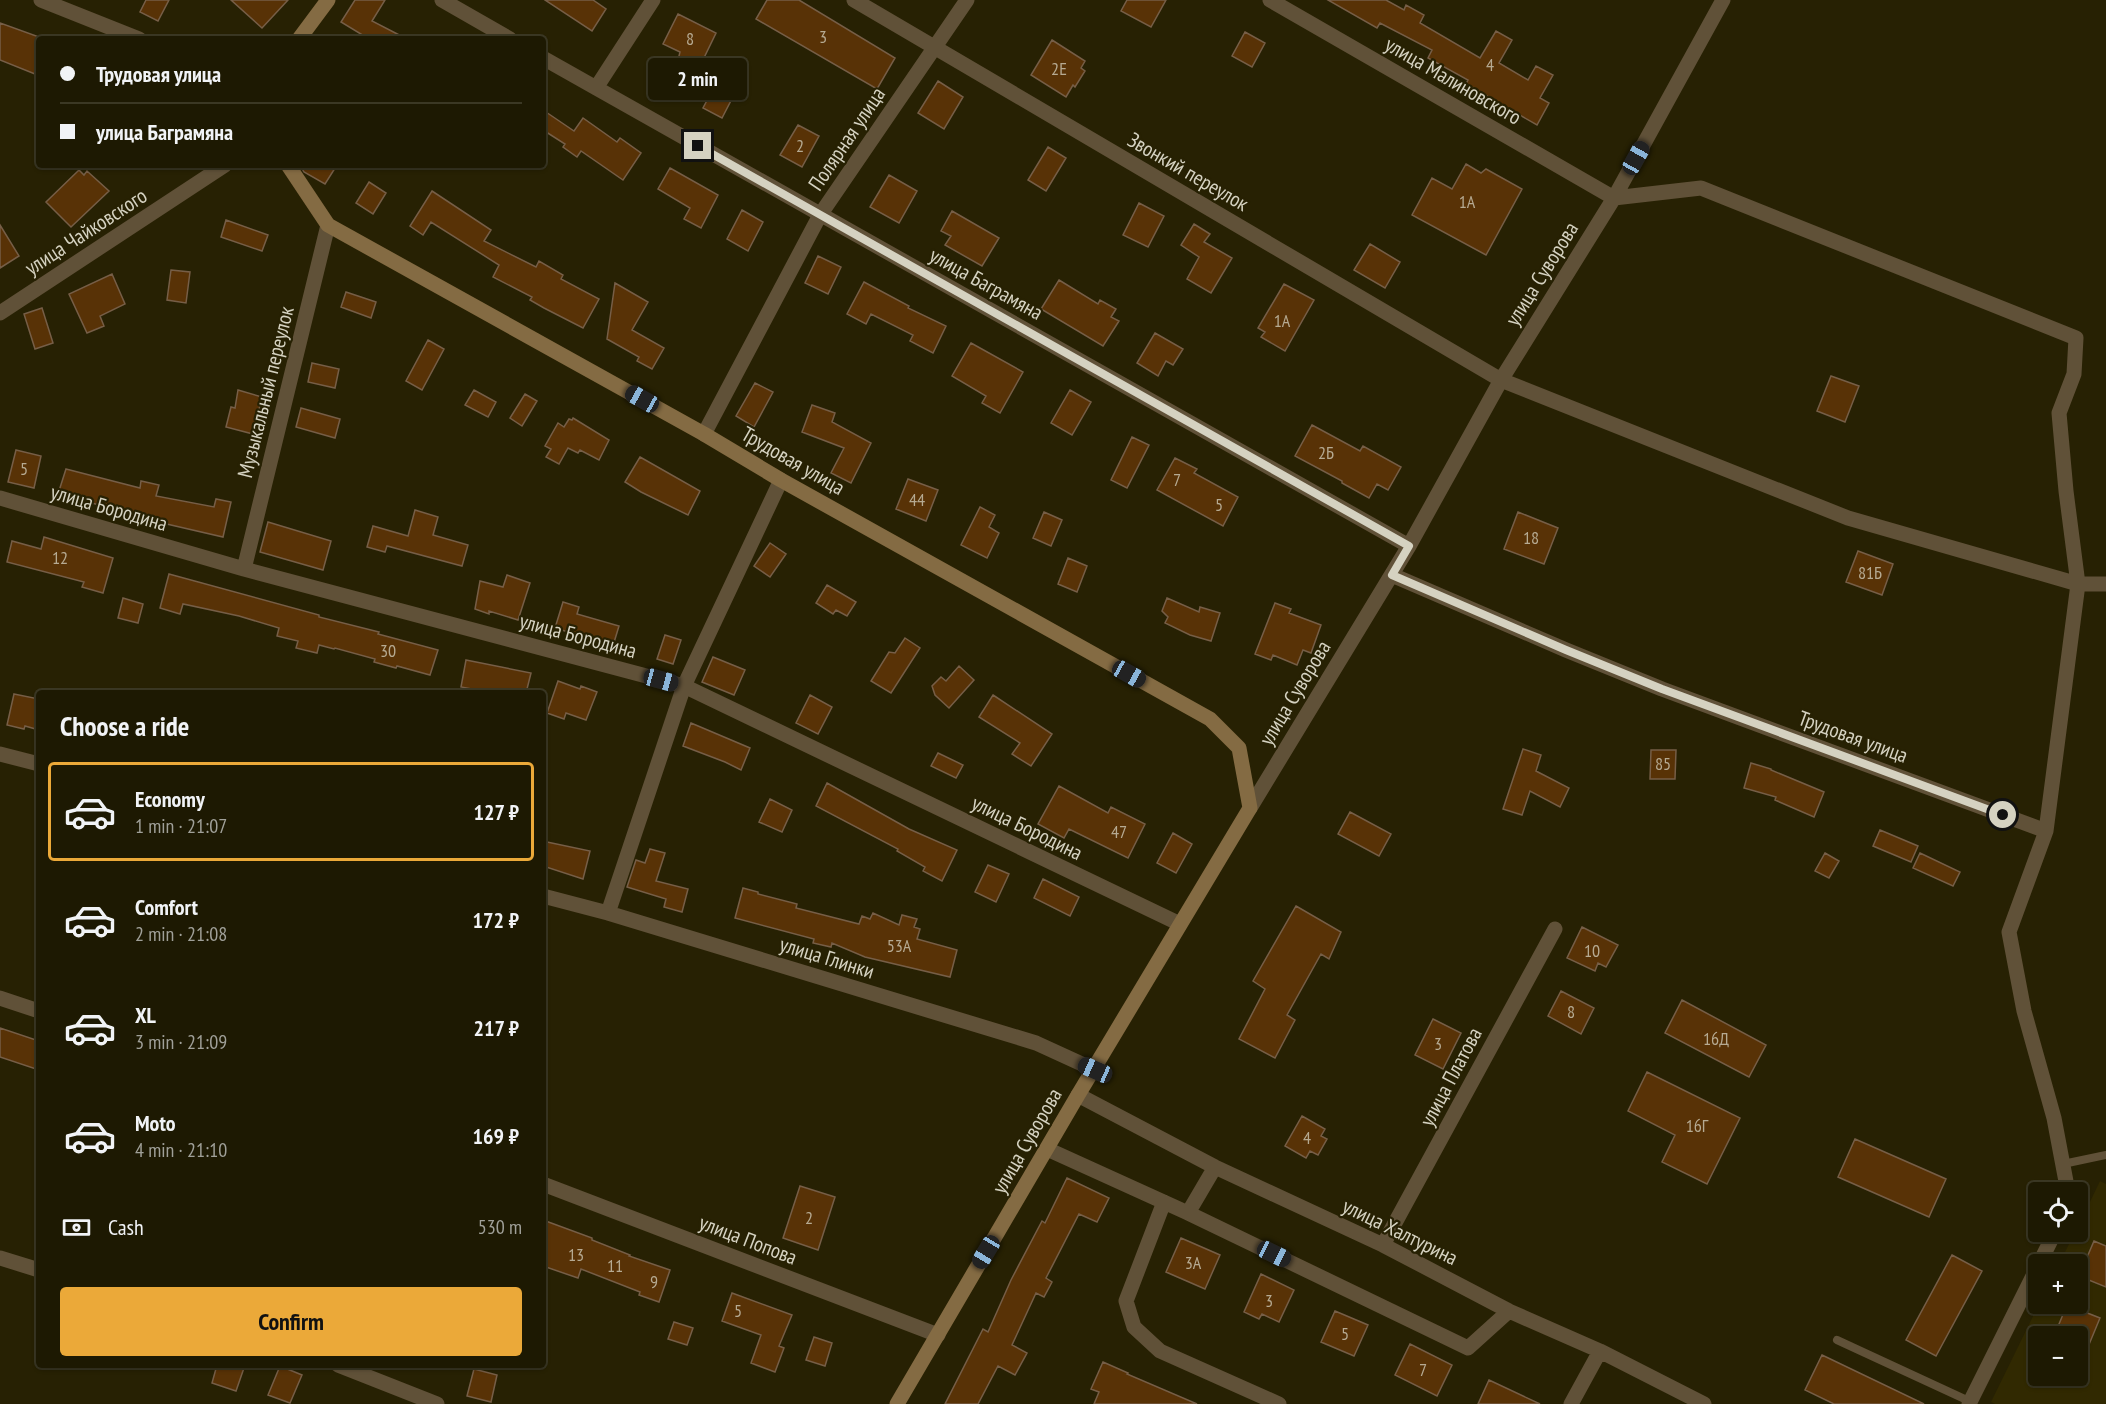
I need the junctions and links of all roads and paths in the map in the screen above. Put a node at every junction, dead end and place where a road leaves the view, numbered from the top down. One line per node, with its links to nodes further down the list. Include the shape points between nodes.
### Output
1 (328, 0): 10 (main road)
2 (442, 0): 11 (street)
3 (653, 0): 14 (street)
4 (854, 0): 12 (street, Звонкий переулок)
5 (966, 0): 12 (street, Полярная улица)
6 (1270, 0): 17 (street, улица Малиновского)
7 (1723, 0): 17 (street, улица Суворова)
8 (49, 1): 9 (street)
9 (132, 36)
10 (301, 36)
11 (505, 36)
12 (934, 48): 18 (street, Полярная улица); 21 (street, Звонкий переулок)
13 (546, 59): 14 (street, улица Баграмяна)
14 (596, 88): 18 (street, улица Баграмяна)
15 (220, 168): 20 (street, улица Чайковского)
16 (290, 168): 19 (main road, Трудовая улица)
17 (1614, 198): 21 (street, улица Суворова); 28 (street, via 1701,188 2076,338 2074,374 2059,413)
18 (820, 215): 22 (street, Полярная улица); 25 (street, улица Баграмяна)
19 (328, 225): 22 (main road, Трудовая улица); 26 (street, Музыкальный переулок)
20 (0, 313)
21 (1501, 380): 25 (street, улица Суворова); 28 (street, Звонкий переулок, via 1848,518)
22 (704, 434): 23 (main road, Трудовая улица)
23 (781, 480): 30 (street); 33 (main road, Трудовая улица, via 1210,719 1239,748)
24 (0, 498): 26 (street, улица Бородина)
25 (1409, 546): 27 (street, улица Суворова)
26 (244, 569): 30 (street, улица Бородина)
27 (1392, 575): 33 (street, улица Суворова); 34 (street, Трудовая улица, via 1662,689)
28 (2078, 584): 29 (street); 34 (street)
29 (2106, 584)
30 (684, 687): 36 (street); 37 (street, улица Бородина)
31 (0, 754): 32 (street)
32 (36, 763)
33 (1250, 808): 37 (main road, улица Суворова)
34 (2046, 831): 45 (street, via 2009,932 2024,1011)
35 (546, 897): 36 (street, улица Глинки)
36 (608, 913): 41 (street, улица Глинки, via 1036,1043)
37 (1180, 924): 41 (main road, улица Суворова)
38 (1555, 928): 52 (street, улица Платова)
39 (0, 998): 40 (street)
40 (36, 1010)
41 (1095, 1070): 42 (main road, улица Суворова)
42 (1078, 1095): 43 (main road, улица Суворова); 46 (street, улица Халтурина)
43 (1047, 1149): 49 (street); 56 (main road, улица Суворова)
44 (2106, 1155): 45 (lane)
45 (2063, 1164): 47 (street)
46 (1215, 1167): 50 (street); 52 (street, улица Халтурина)
47 (2066, 1182)
48 (546, 1185): 56 (street, улица Попова)
49 (1164, 1202): 50 (street); 63 (street, via 1125,1301 1134,1327 1160,1351)
50 (1188, 1213): 55 (street, via 1468,1348)
51 (2050, 1242): 60 (street)
52 (1383, 1245): 55 (street, улица Халтурина)
53 (0, 1258): 54 (street)
54 (36, 1269)
55 (1509, 1311): 58 (street, улица Халтурина)
56 (938, 1335): 62 (main road, улица Суворова)
57 (1837, 1340): 60 (lane)
58 (1600, 1351): 64 (street); 65 (street, улица Халтурина)
59 (346, 1368): 61 (street)
60 (1971, 1403)
61 (437, 1404)
62 (897, 1404)
63 (1279, 1404)
64 (1571, 1404)
65 (1704, 1404)

